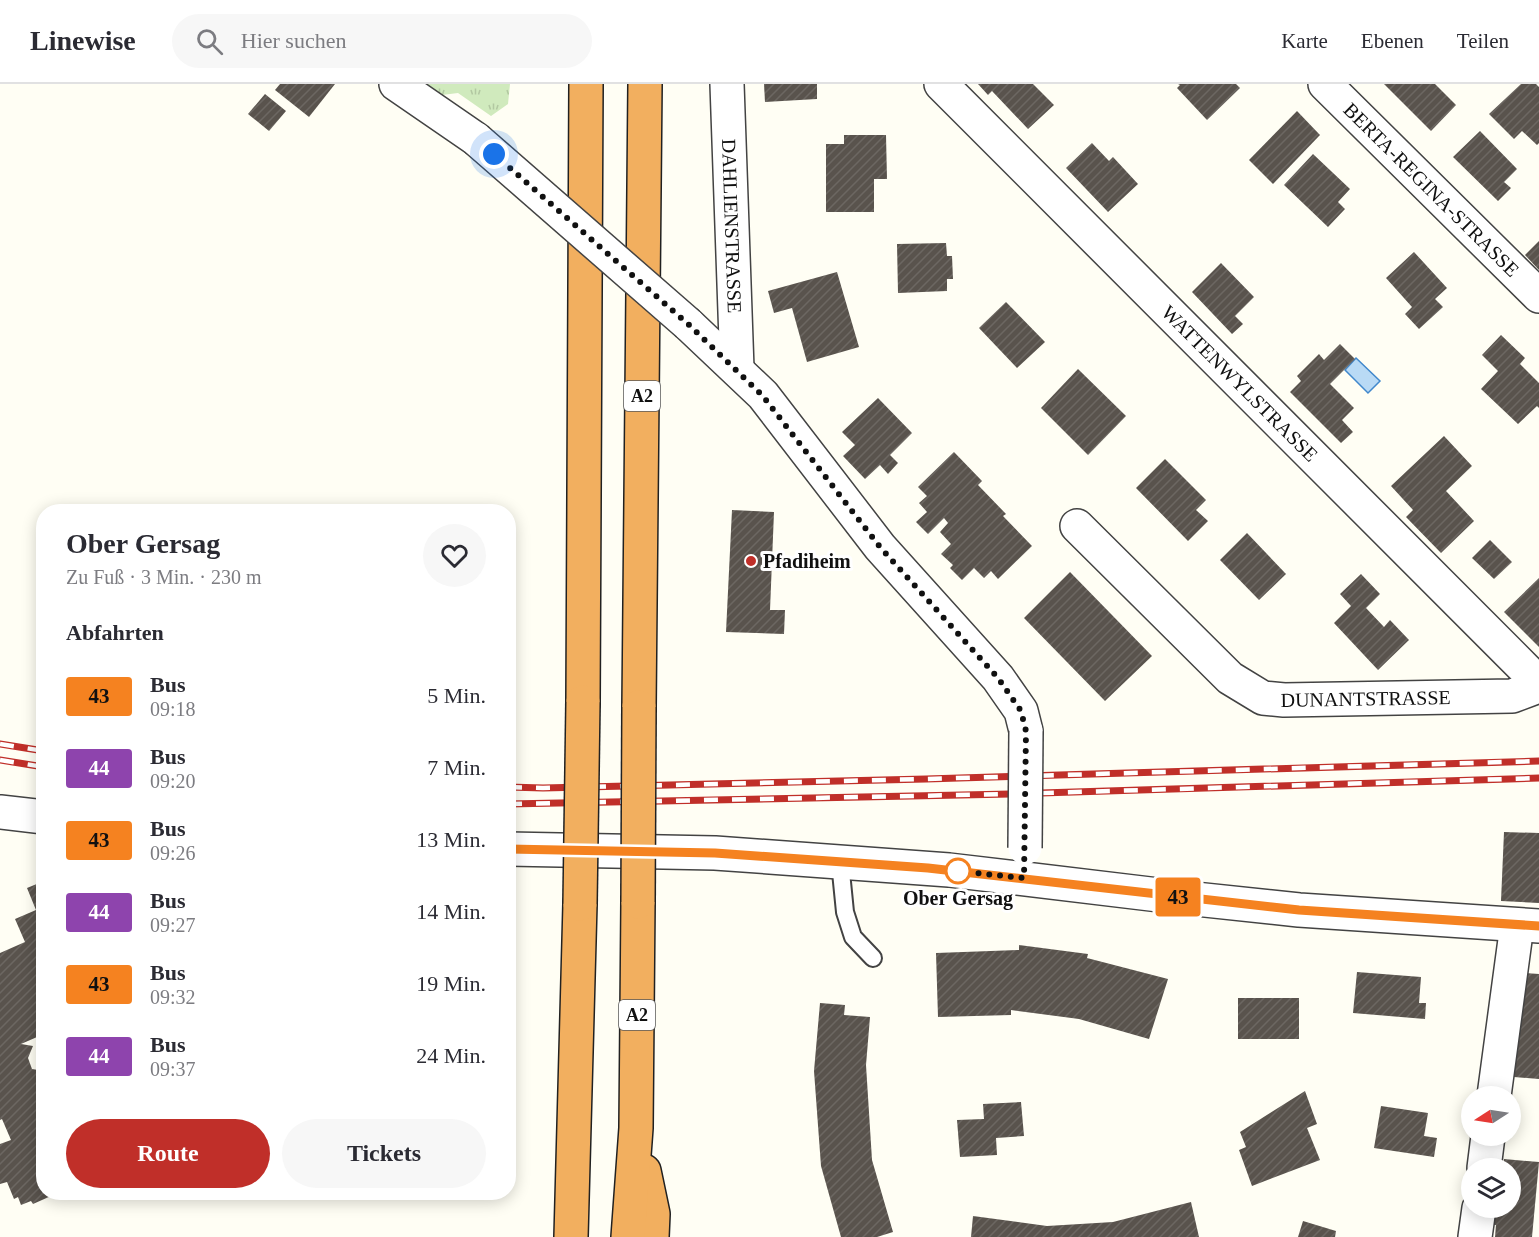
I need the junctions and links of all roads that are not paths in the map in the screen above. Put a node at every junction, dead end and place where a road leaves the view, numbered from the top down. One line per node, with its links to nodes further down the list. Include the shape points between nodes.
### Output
1 (396, 84): 8 (street, bridge, via 476,139)
2 (586, 84): 21 (highway, bridge, via 583,702)
3 (645, 84): 19 (highway, A2, bridge)
4 (727, 84): 8 (street, DAHLIENSTRASSE)
5 (941, 84): 10 (street, WATTENWYLSTRASSE)
6 (1325, 84): 7 (street, BERTA-REGINA-STRASSE)
7 (1539, 296)
8 (737, 369): 15 (street, bridge, via 762,395 880,547 998,678 1021,711 1026,731)
9 (1077, 526): 10 (street, DUNANTSTRASSE, via 1230,678 1263,698 1512,696)
10 (1539, 684)
11 (0, 812): 12 (street)
12 (36, 816)
13 (516, 849): 14 (street, via 715,853)
14 (840, 862): 15 (street, via 950,870); 17 (lane, via 845,912 853,937)
15 (1025, 863): 16 (street, via 1167,897)
16 (1528, 926): 18 (street)
17 (873, 958)
18 (1496, 1086)
19 (636, 1128): 22 (highway, A2); 23 (highway, via 652,1214)
20 (1478, 1218): 24 (street)
21 (572, 1237)
22 (628, 1237)
23 (652, 1237)
24 (1475, 1237)

